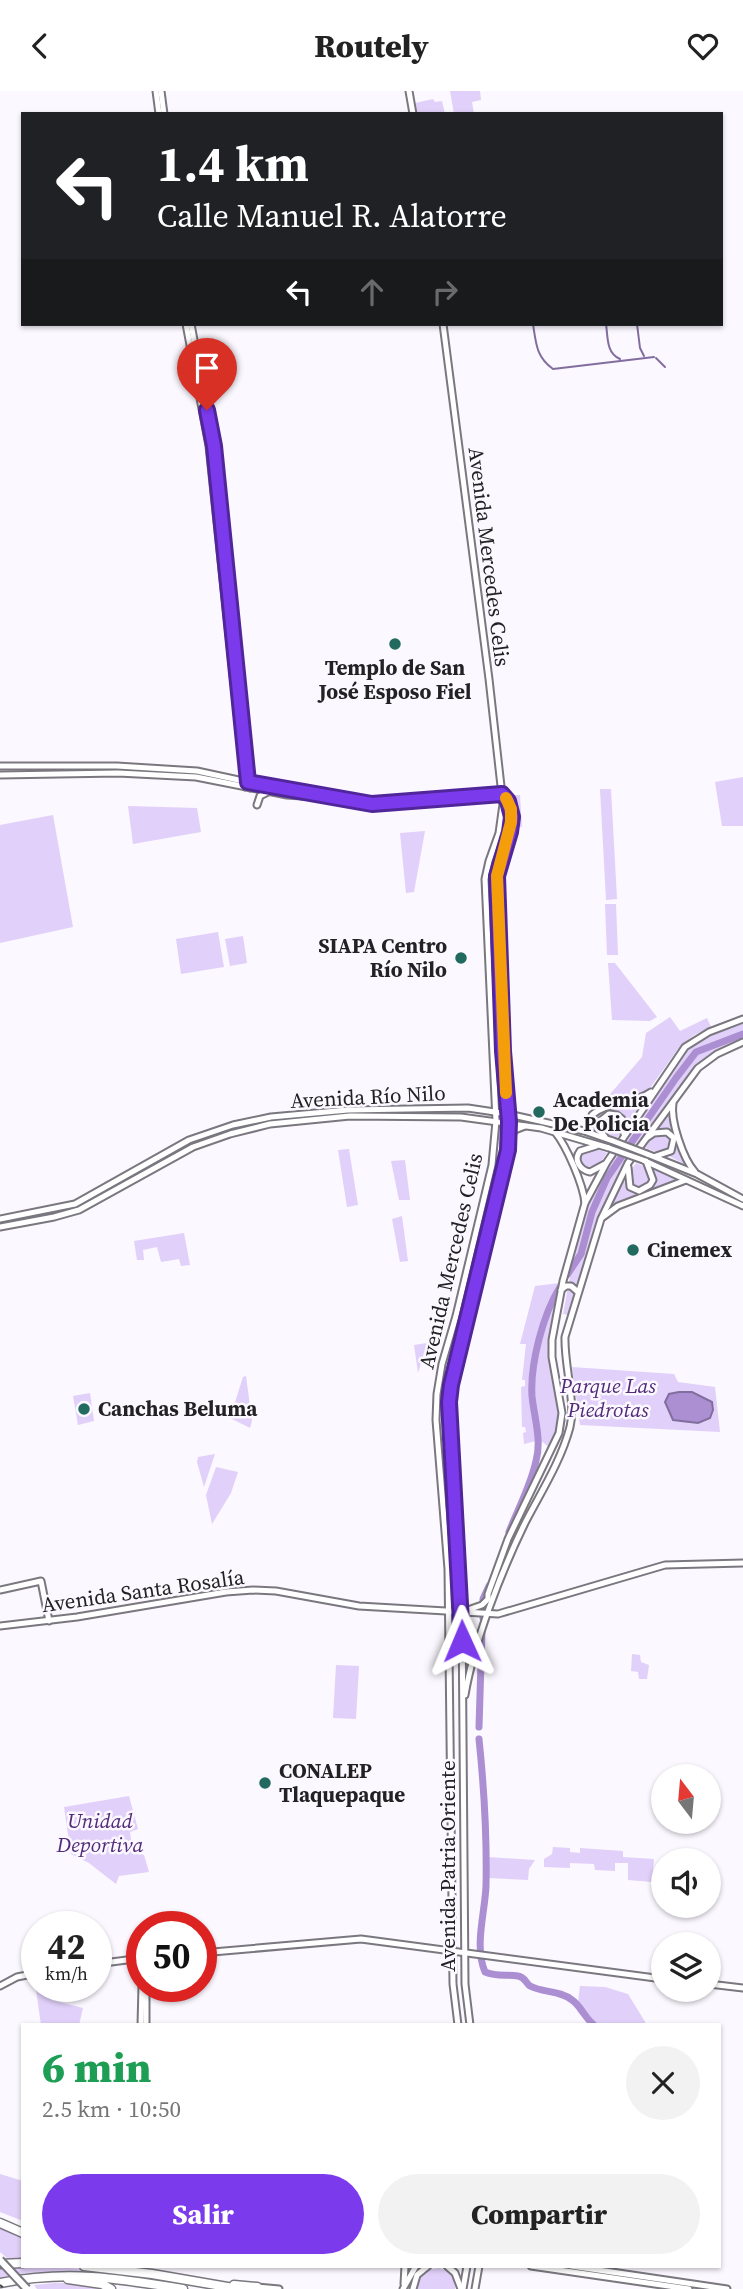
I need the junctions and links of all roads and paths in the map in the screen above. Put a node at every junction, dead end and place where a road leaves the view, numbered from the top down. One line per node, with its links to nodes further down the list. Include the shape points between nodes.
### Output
1 (159, 91): 3 (main road)
2 (410, 91): 4 (main road)
3 (162, 112)
4 (413, 112)
5 (189, 326): 9 (main road, via 214,446)
6 (443, 326): 11 (main road, Avenida Mercedes Celis)
7 (0, 766): 9 (main road, via 183,770)
8 (0, 775): 9 (main road, via 118,773)
9 (246, 785): 10 (main road); 12 (main road)
10 (268, 792): 12 (main road); 13 (main road, via 260,796)
11 (502, 794): 12 (main road, via 372,804); 14 (main road, Avenida Mercedes Celis, via 499,833 485,879); 17 (main road, Avenida Mercedes Celis, via 512,817 497,876)
12 (331, 797)
13 (257, 805)
14 (490, 1008): 17 (main road, via 499,1017); 20 (main road, Avenida Mercedes Celis)
15 (743, 1019): 18 (main road, via 685,1047)
16 (743, 1042): 19 (main road, Avenida Patria Oriente, via 698,1068)
17 (503, 1051): 21 (main road, Avenida Mercedes Celis)
18 (658, 1085): 22 (main road, via 640,1098); 27 (main road)
19 (674, 1100): 29 (main road, Avenida Patria Oriente); 36 (main road, via 673,1114 685,1159)
20 (496, 1112): 21 (main road, Avenida Río Nilo); 23 (main road, Avenida Mercedes Celis); 41 (main road, Avenida Río Nilo, via 468,1108 348,1110 252,1121 189,1140 75,1204)
21 (508, 1114): 24 (main road, Avenida Mercedes Celis); 26 (main road, Avenida Río Nilo)
22 (592, 1115)
23 (496, 1121): 24 (main road, Avenida Río Nilo); 43 (main road, Avenida Río Nilo, via 429,1115 350,1116 256,1127 193,1147 79,1210); 51 (main road, Avenida Mercedes Celis, via 492,1165 437,1394)
24 (509, 1122): 25 (main road, Avenida Río Nilo); 28 (main road, Avenida Mercedes Celis)
25 (526, 1126): 26 (main road, Avenida Río Nilo); 28 (main road)
26 (556, 1129): 30 (main road, Avenida Río Nilo); 31 (main road, Avenida Río Nilo); 39 (main road)
27 (624, 1137): 30 (main road, via 622,1119 609,1114 598,1124); 34 (main road)
28 (508, 1138): 52 (main road, Avenida Mercedes Celis, via 449,1402)
29 (645, 1138): 32 (main road, via 667,1132 674,1139 671,1151); 35 (main road, Avenida Patria Oriente)
30 (610, 1140): 32 (main road, Avenida Río Nilo, bridge)
31 (606, 1147): 33 (main road, Avenida Río Nilo, bridge); 34 (main road, via 591,1145 577,1158 584,1171 590,1172)
32 (650, 1155): 36 (main road, Avenida Río Nilo)
33 (645, 1161): 35 (main road, via 653,1180 639,1191 630,1187); 37 (main road, Avenida Río Nilo)
34 (607, 1162): 39 (main road)
35 (628, 1163): 42 (main road, Avenida Patria Oriente)
36 (697, 1174): 38 (main road, Avenida Río Nilo)
37 (689, 1180): 40 (main road, Avenida Río Nilo); 42 (main road, via 618,1206)
38 (743, 1199)
39 (585, 1203): 44 (main road)
40 (743, 1206)
41 (0, 1219)
42 (601, 1219): 45 (main road, Avenida Patria Oriente)
43 (0, 1227)
44 (561, 1290): 45 (main road, via 569,1285); 46 (main road)
45 (579, 1292): 47 (main road, Avenida Patria Oriente)
46 (558, 1306): 47 (main road, via 562,1312); 50 (main road, via 552,1348 562,1413 559,1433 508,1539 488,1599)
47 (572, 1308): 53 (main road, Avenida Patria Oriente, via 564,1354 571,1424)
48 (743, 1563): 53 (main road, via 666,1565)
49 (0, 1590): 54 (main road, via 41,1581)
50 (471, 1611): 52 (main road); 53 (main road)
51 (449, 1612): 52 (main road, Avenida Santa Rosalía); 54 (main road, Avenida Santa Rosalía, via 359,1606 253,1590); 57 (main road, Avenida Patria Oriente)
52 (462, 1612): 56 (main road, Avenida Patria Oriente)
53 (488, 1615): 56 (main road, Avenida Patria Oriente)
54 (49, 1621): 55 (main road, Avenida Santa Rosalía)
55 (0, 1626)
56 (463, 1707): 59 (main road, Avenida Patria Oriente)
57 (452, 1950): 58 (main road, via 361,1939); 59 (main road); 67 (main road, Avenida Patria Oriente)
58 (217, 1952)
59 (465, 1952): 61 (main road); 68 (main road, Avenida Patria Oriente)
60 (21, 1976): 63 (main road)
61 (651, 1977)
62 (721, 1985): 64 (main road)
63 (0, 1986)
64 (743, 1988)
65 (144, 2002): 66 (main road)
66 (144, 2023)
67 (458, 2023)
68 (470, 2023)
69 (0, 2224): 70 (highway)
70 (21, 2232)
71 (0, 2262): 72 (highway); 89 (main road, bridge)
72 (21, 2263)
73 (102, 2268): 83 (highway)
74 (116, 2268): 83 (highway)
75 (405, 2268): 95 (main road)
76 (415, 2268): 95 (main road)
77 (426, 2268): 96 (main road)
78 (449, 2268): 97 (main road)
79 (467, 2268): 97 (main road)
80 (479, 2268): 98 (main road)
81 (552, 2268): 84 (main road)
82 (579, 2268): 84 (main road)
83 (121, 2270): 87 (highway)
84 (594, 2272): 99 (main road); 100 (main road)
85 (52, 2276): 86 (highway); 90 (highway); 91 (highway, via 100,2276)
86 (0, 2283)
87 (214, 2285): 88 (highway); 92 (highway)
88 (257, 2287): 93 (main road); 94 (main road)
89 (27, 2289)
90 (111, 2289)
91 (183, 2289)
92 (239, 2289)
93 (266, 2289)
94 (279, 2289)
95 (403, 2289)
96 (412, 2289)
97 (462, 2289)
98 (478, 2289)
99 (689, 2289)
100 (727, 2289)

